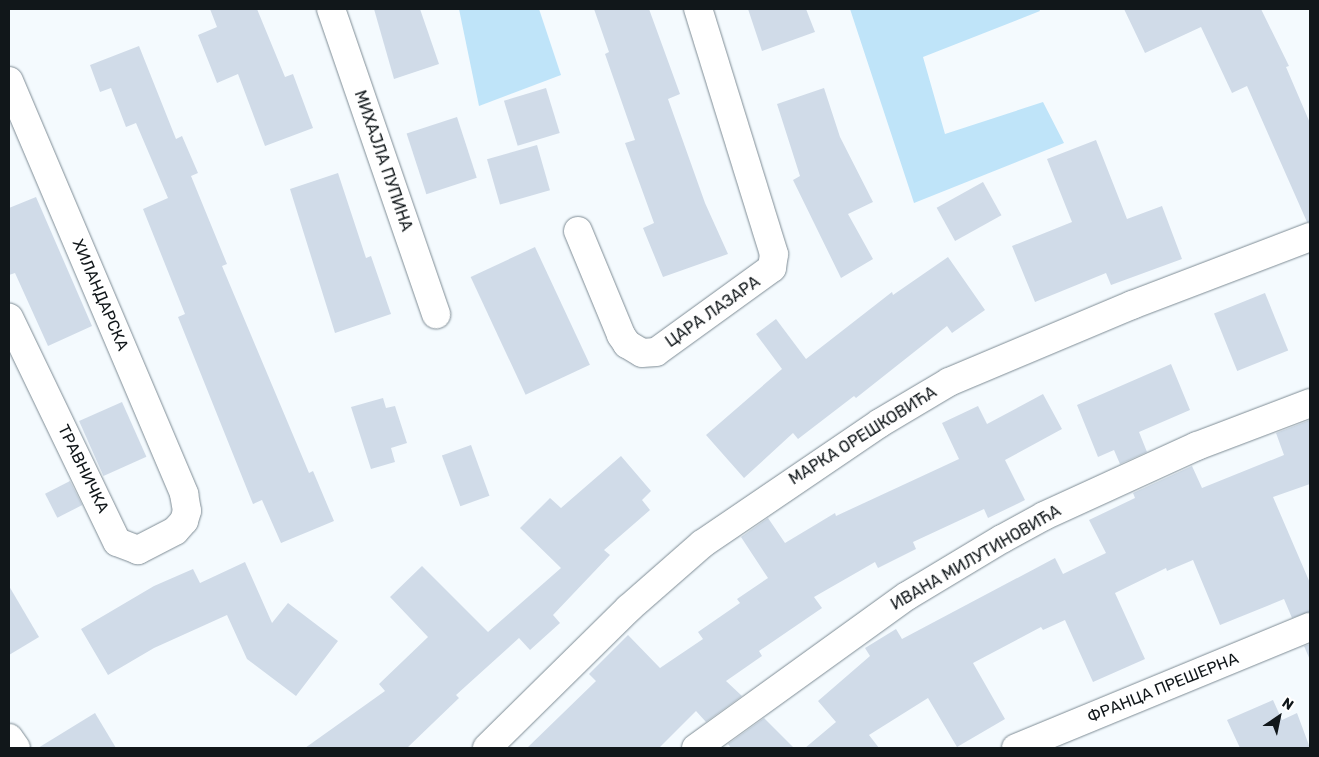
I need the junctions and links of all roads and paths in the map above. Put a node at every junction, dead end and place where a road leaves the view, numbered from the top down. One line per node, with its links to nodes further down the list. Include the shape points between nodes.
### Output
1 (331, 9): 6 (street, МИХАЈЛА ПУПИНА)
2 (698, 9): 4 (street, ЦАРА ЛАЗАРА, via 774,254 772,268 656,352 642,353 627,344 621,335)
3 (9, 80): 9 (street, ХИЛАНДАРСКА, via 184,494)
4 (578, 232)
5 (1310, 237): 13 (street, МАРКА ОРЕШКОВИЋА, via 1132,304 949,382 880,423 702,544 629,608)
6 (436, 314)
7 (9, 318): 9 (street, ТРАВНИЧКА, via 117,542 138,550 175,531)
8 (1310, 403): 14 (street, ИВАНА МИЛУТИНОВИЋА, via 1197,446 1044,516 907,596)
9 (187, 511)
10 (1310, 627): 15 (street, ФРАНЦА ПРЕШЕРНА)
11 (9, 738): 12 (street)
12 (16, 748)
13 (487, 748)
14 (696, 748)
15 (1016, 748)

